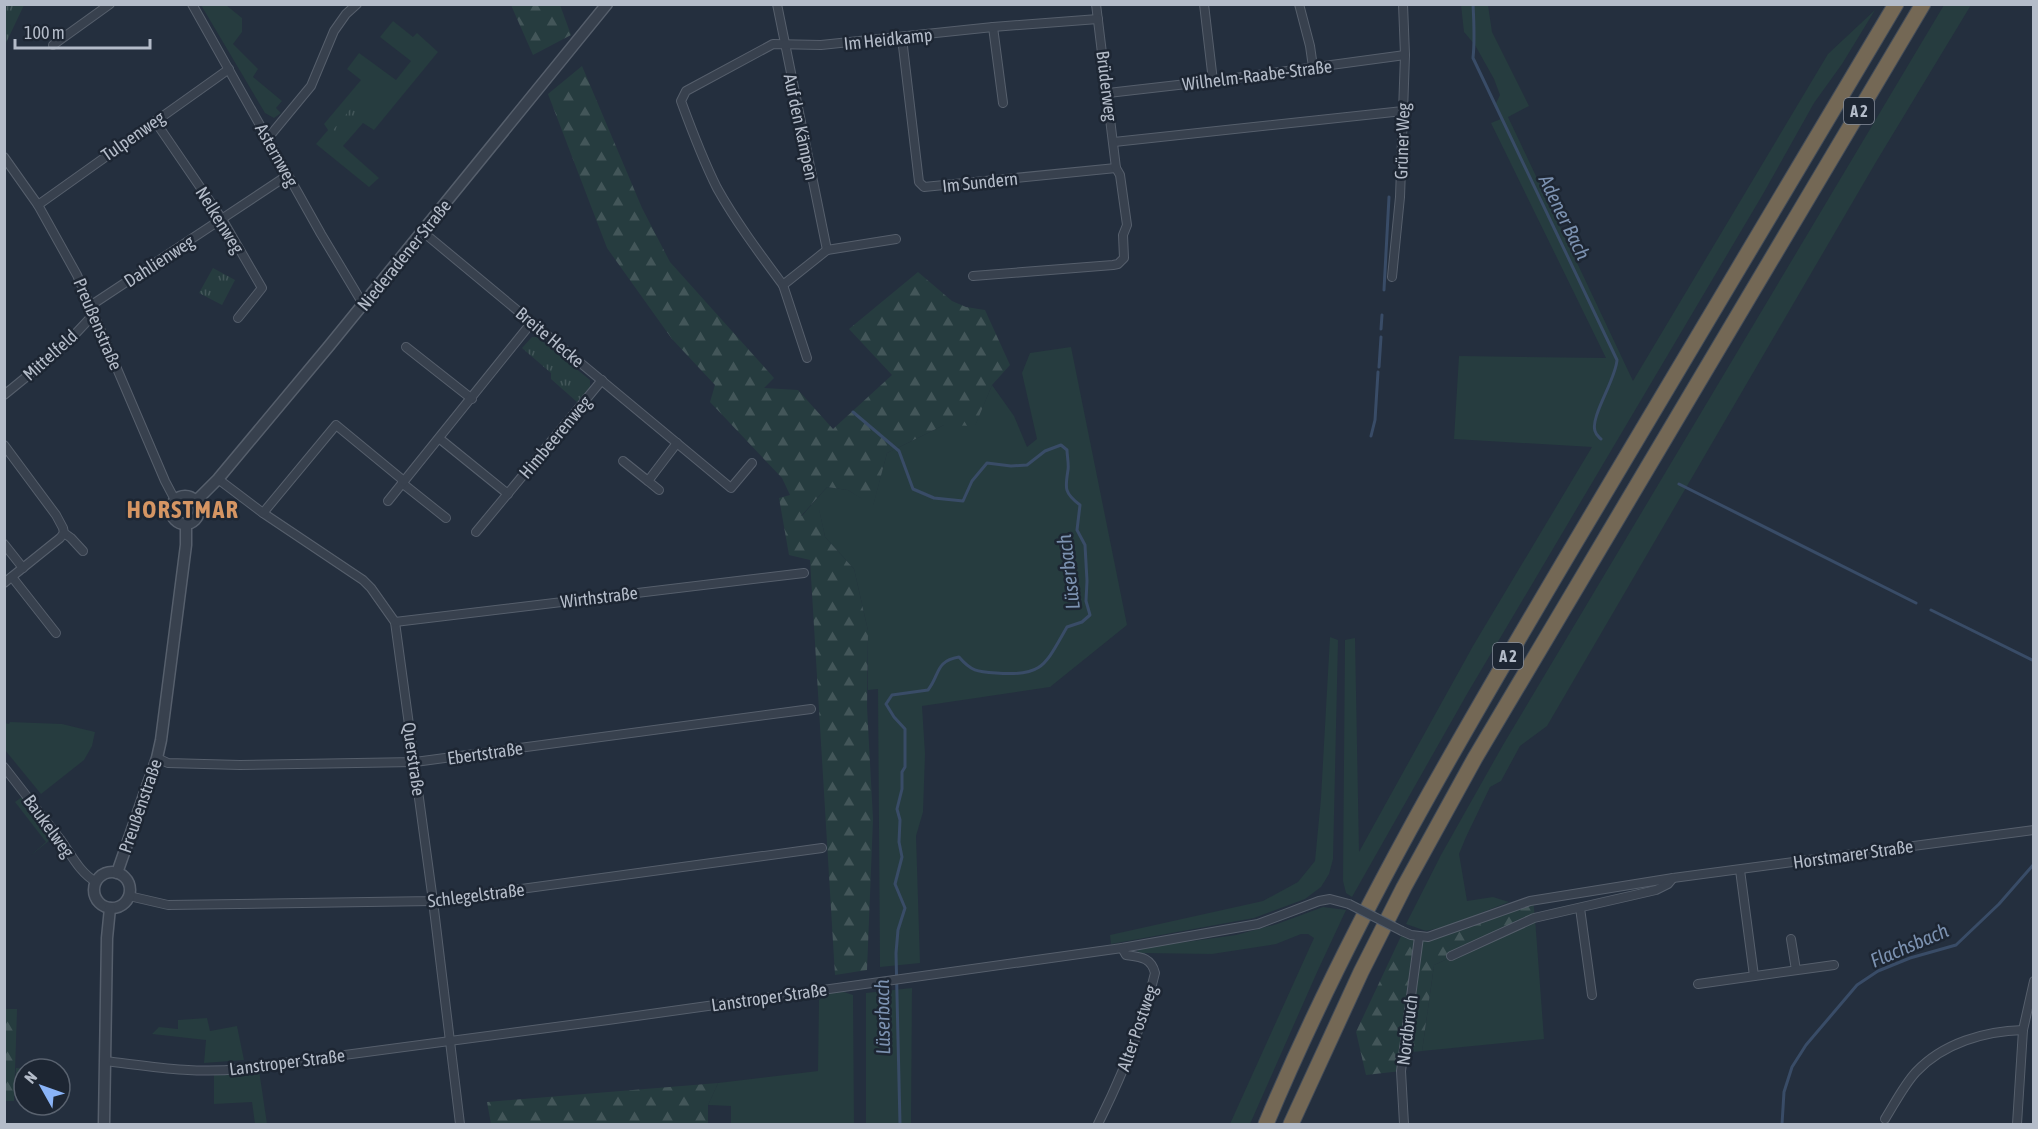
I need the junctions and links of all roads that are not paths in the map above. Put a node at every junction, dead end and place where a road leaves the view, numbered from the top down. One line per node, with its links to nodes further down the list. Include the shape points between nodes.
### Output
1 (110, 4): 16 (street)
2 (192, 4): 19 (street, Asternweg)
3 (357, 4): 25 (street, via 334,31 311,86)
4 (607, 4): 32 (street, Niederadener Straße)
5 (777, 4): 15 (street, Auf den Kämpen)
6 (1096, 4): 12 (street, Brüderweg)
7 (1204, 4): 20 (street)
8 (1299, 4): 18 (street)
9 (1403, 4): 17 (street, Grüner Weg)
10 (1896, 4): 103 (highway, A 2, via 1425,799 1338,966)
11 (1923, 4): 104 (highway, A 2, via 1475,758 1404,887)
12 (1098, 19): 13 (street, Im Heidkamp); 21 (street, Brüderweg)
13 (993, 27): 14 (street, Im Heidkamp); 22 (street)
14 (902, 38): 15 (street, Im Heidkamp, via 821,45); 28 (street, Im Sundern, via 919,182 924,187)
15 (783, 43): 34 (street, Auf den Kämpen); 37 (street, via 773,44 686,91 681,101 718,189)
16 (53, 45)
17 (1405, 55): 18 (street, Wilhelm-Raabe-Straße); 23 (street, Grüner Weg)
18 (1313, 67): 20 (street, Wilhelm-Raabe-Straße)
19 (229, 69): 24 (street, Tulpenweg); 25 (street, Asternweg)
20 (1213, 81): 21 (street, Wilhelm-Raabe-Straße)
21 (1108, 93): 26 (street, Brüderweg)
22 (1003, 103)
23 (1403, 111): 26 (street); 36 (street, Grüner Weg)
24 (155, 121): 30 (street, Tulpenweg); 31 (street, Nelkenweg)
25 (268, 138): 29 (street, Asternweg)
26 (1114, 142): 28 (street, Brüderweg)
27 (4, 157): 30 (street, Preußenstraße)
28 (1116, 168): 35 (street, Brüderweg, via 1127,225 1122,262)
29 (288, 175): 31 (street, Dahlienweg); 38 (street, Asternweg)
30 (38, 205): 39 (street, Preußenstraße)
31 (222, 219): 39 (street, Dahlienweg); 40 (street, Nelkenweg, via 262,288)
32 (423, 232): 38 (street, Niederadener Straße); 41 (street, Breite Hecke)
33 (896, 239): 34 (street)
34 (826, 250): 37 (street)
35 (973, 276)
36 (1392, 277)
37 (783, 285): 43 (street)
38 (363, 304): 52 (street, Niederadener Straße)
39 (92, 310): 45 (street, Mittelfeld, via 63,347); 57 (street, Preußenstraße)
40 (237, 318)
41 (532, 322): 44 (street, Breite Hecke); 46 (street)
42 (406, 347): 46 (street)
43 (807, 358)
44 (602, 380): 48 (street, Breite Hecke); 56 (street, Himbeerenweg)
45 (4, 395)
46 (472, 399): 47 (street)
47 (440, 439): 54 (street); 56 (street, Himbeerenweg)
48 (677, 443): 51 (street, Breite Hecke, via 731,488); 53 (street)
49 (4, 445): 64 (street, via 56,515)
50 (623, 461): 53 (street)
51 (752, 463)
52 (218, 478): 58 (street, Niederadener Straße); 60 (street, Querstraße)
53 (648, 481): 55 (street)
54 (403, 482): 59 (street); 60 (street, via 336,425); 61 (street)
55 (659, 490)
56 (508, 494): 63 (street, Himbeerenweg)
57 (176, 500): 58 (street, via 186,496); 62 (street, via 171,514 177,522)
58 (196, 501): 62 (street, via 198,516)
59 (388, 501)
60 (263, 513): 70 (street, Querstraße, via 363,580)
61 (446, 518)
62 (186, 524): 73 (street, Preußenstraße)
63 (476, 532)
64 (64, 533): 66 (street); 67 (street)
65 (4, 544): 67 (street)
66 (83, 551)
67 (23, 568): 69 (street)
68 (804, 573): 70 (street, Wirthstraße)
69 (8, 580): 71 (street)
70 (395, 622): 74 (street, Querstraße)
71 (56, 633)
72 (812, 710): 74 (street, Ebertstraße)
73 (157, 758): 74 (street, Ebertstraße, via 168,763 240,765); 79 (street, Preußenstraße)
74 (415, 762): 83 (street, Querstraße)
75 (4, 767): 81 (street, Baukelweg, via 77,865)
76 (2034, 830): 78 (street, Horstmarer Straße)
77 (822, 848): 83 (street, Schlegelstraße)
78 (1740, 870): 80 (street, Horstmarer Straße); 92 (street)
79 (117, 873): 81 (street, via 104,874); 82 (street, via 129,884)
80 (1673, 878): 85 (street, Horstmarer Straße, via 1656,890); 86 (street, Horstmarer Straße, via 1530,901 1438,935)
81 (96, 882): 84 (street, via 96,899)
82 (129, 896): 83 (street, Schlegelstraße, via 168,905); 84 (street, via 122,905)
83 (434, 902): 97 (street, Querstraße)
84 (110, 908): 98 (street)
85 (1580, 908): 89 (street, Horstmarer Straße, via 1534,918); 95 (street)
86 (1419, 937): 88 (street, Lanstroper Straße, bridge, via 1330,899 1258,924); 105 (street, Nordbruch, via 1401,1071)
87 (1791, 939): 91 (street)
88 (1122, 948): 97 (street, Lanstroper Straße); 102 (street, Alter Postweg, via 1126,955 1146,958 1155,973 1135,1038)
89 (1451, 956)
90 (1834, 965): 91 (street)
91 (1796, 970): 92 (street)
92 (1754, 976): 94 (street)
93 (2034, 981): 96 (street)
94 (1698, 984)
95 (1592, 995)
96 (2023, 1030): 99 (street, via 1998,1031 1944,1051 1916,1072); 106 (street)
97 (449, 1041): 98 (street, Lanstroper Straße, via 227,1070 168,1069); 101 (street, Querstraße)
98 (105, 1060): 100 (street)
99 (1885, 1119)
100 (104, 1125)
101 (460, 1125)
102 (1098, 1125)
103 (1266, 1125)
104 (1291, 1125)
105 (1404, 1125)
106 (2017, 1125)

